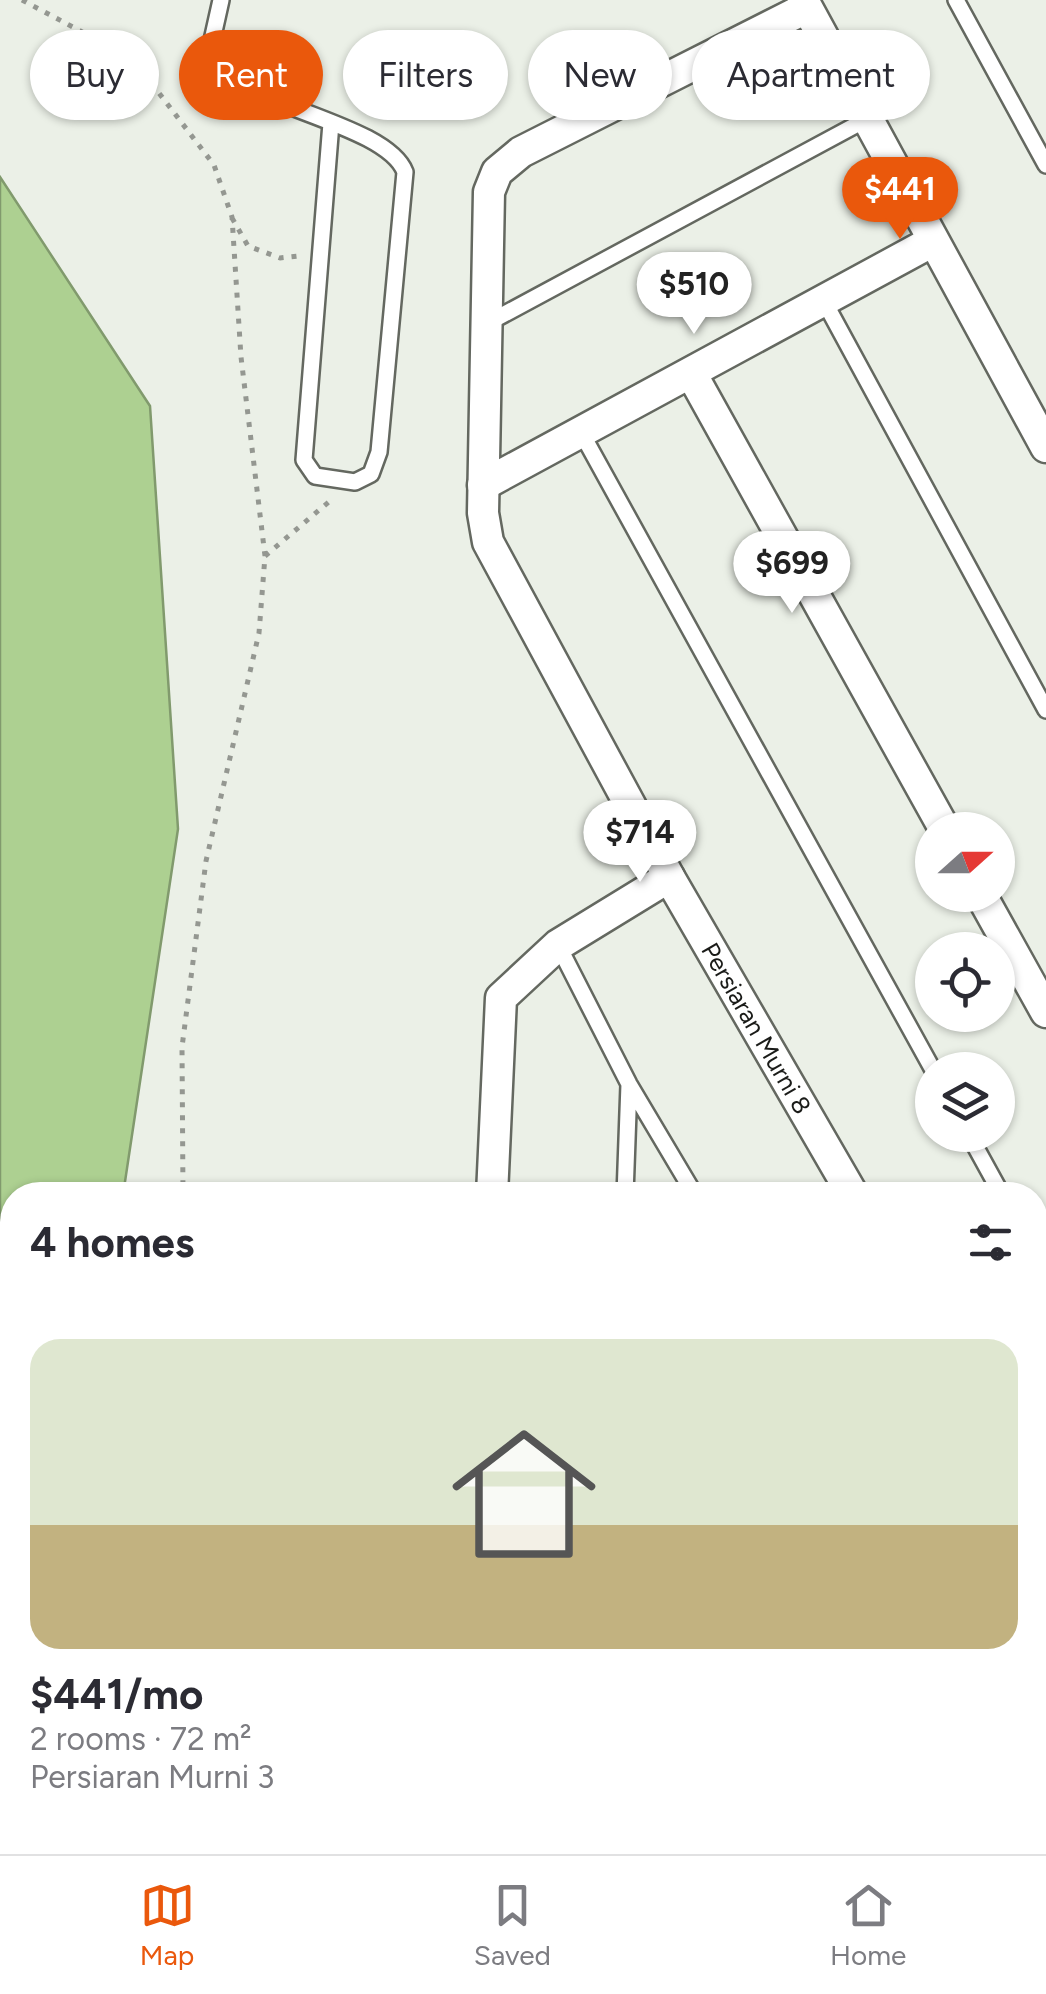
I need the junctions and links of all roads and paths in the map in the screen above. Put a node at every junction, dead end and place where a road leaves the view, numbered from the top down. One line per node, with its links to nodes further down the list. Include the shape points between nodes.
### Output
1 (22, 0): 10 (path, via 133,58 214,165)
2 (221, 0): 8 (lane, via 212,66)
3 (956, 0): 9 (lane)
4 (810, 2): 5 (street); 14 (street, via 521,152 498,172 489,192)
5 (824, 30)
6 (865, 120): 14 (lane)
7 (868, 120): 11 (street)
8 (331, 123): 12 (lane); 18 (lane, via 394,156 405,172 379,452 371,474)
9 (1046, 165)
10 (232, 217): 12 (path, via 248,246 261,252 280,258); 20 (path)
11 (933, 241): 13 (street); 17 (street)
12 (320, 254): 18 (lane, via 304,460 315,476)
13 (824, 301): 15 (street); 21 (lane)
14 (486, 324): 19 (street)
15 (691, 373): 16 (street); 22 (street)
16 (581, 432): 19 (street); 27 (lane)
17 (1046, 447)
18 (344, 481): 20 (path, via 332,500)
19 (483, 486): 23 (street, Persiaran Murni 8, via 488,542)
20 (264, 556): 30 (path, via 259,633 206,861 182,1047)
21 (1046, 710)
22 (935, 812)
23 (670, 877): 25 (street); 34 (street, Persiaran Murni 8)
24 (990, 912): 26 (street)
25 (558, 946): 28 (lane); 31 (street, via 508,988 497,1011)
26 (1046, 1012)
27 (923, 1052)
28 (630, 1084): 32 (lane); 33 (lane)
29 (978, 1152): 35 (lane)
30 (183, 1182)
31 (492, 1182)
32 (626, 1182)
33 (687, 1182)
34 (846, 1182)
35 (995, 1182)

